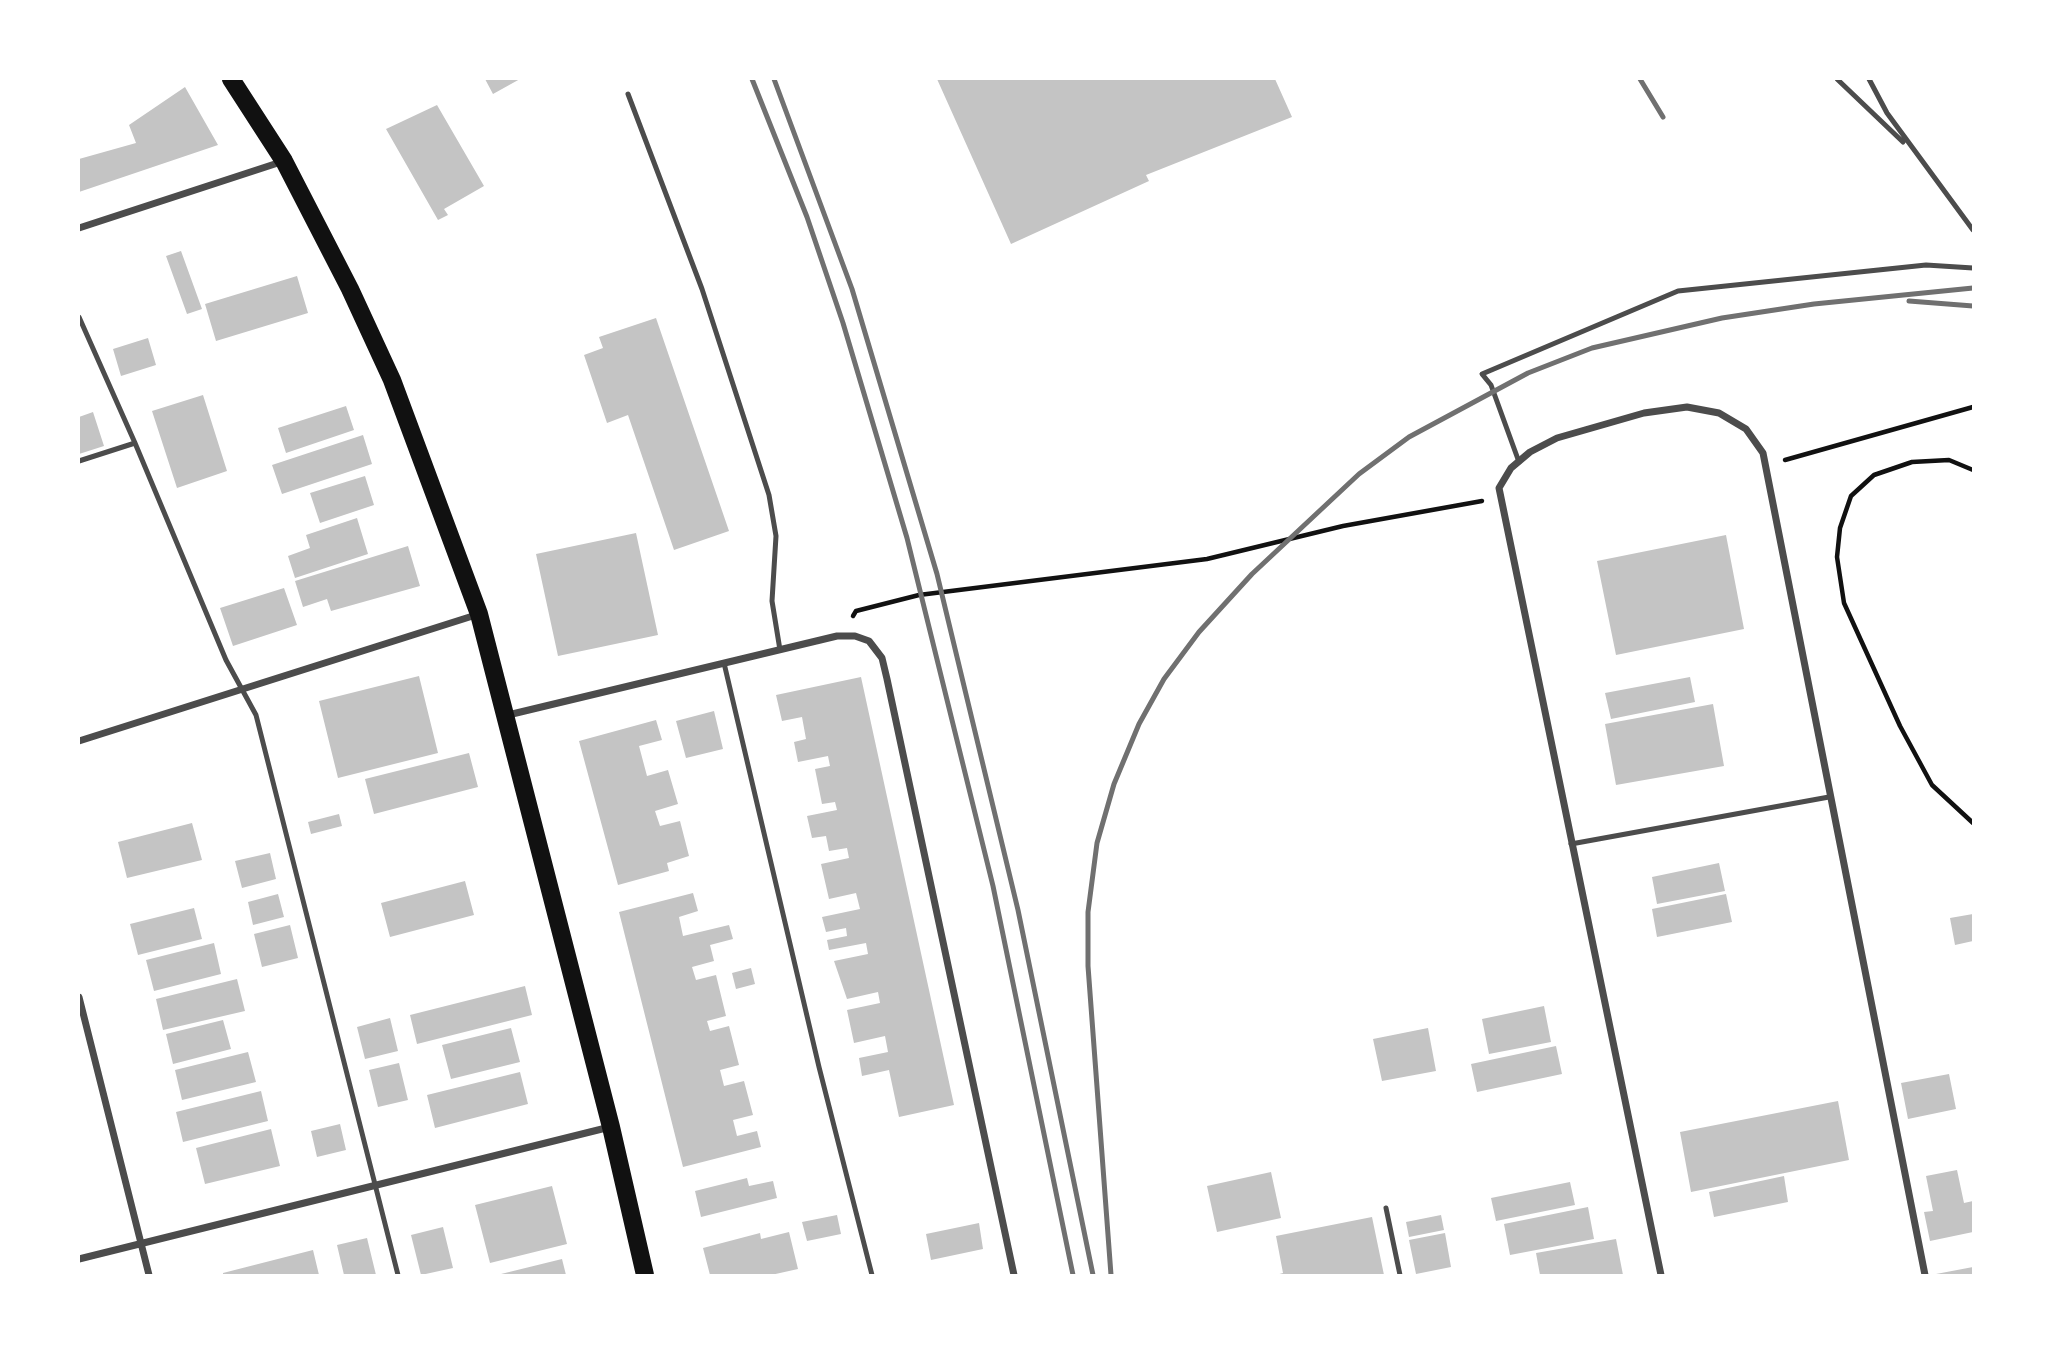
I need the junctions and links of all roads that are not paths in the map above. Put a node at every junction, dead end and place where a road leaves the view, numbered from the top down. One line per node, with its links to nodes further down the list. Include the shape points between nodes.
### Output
1 (1837, 79): 5 (lane)
2 (1869, 79): 5 (lane)
3 (237, 81): 6 (main road)
4 (628, 93): 15 (lane, via 702,289 769,495 776,536 772,601)
5 (1913, 151): 8 (lane)
6 (284, 161): 7 (street); 14 (main road, via 392,380)
7 (79, 228)
8 (1973, 230)
9 (1973, 268): 13 (lane, via 1926,265 1678,291 1482,374 1491,385)
10 (79, 317): 11 (lane)
11 (135, 443): 12 (lane); 17 (lane)
12 (79, 461)
13 (1519, 461): 20 (street, via 1557,438 1644,413 1688,407 1719,413 1746,429 1763,453); 21 (street, via 1499,488)
14 (479, 614): 17 (street); 18 (main road)
15 (780, 650): 16 (street); 32 (street, via 855,636 869,641 882,658)
16 (724, 663): 18 (street); 31 (lane)
17 (240, 687): 19 (street); 24 (lane, via 256,715)
18 (508, 715): 23 (main road)
19 (79, 741)
20 (1829, 797): 21 (lane); 35 (street)
21 (1571, 844): 34 (street)
22 (79, 996): 26 (street)
23 (611, 1127): 24 (street); 30 (main road)
24 (376, 1184): 26 (street); 29 (lane)
25 (1386, 1208): 33 (lane)
26 (142, 1243): 27 (street); 28 (street)
27 (79, 1259)
28 (149, 1275)
29 (398, 1275)
30 (645, 1275)
31 (872, 1275)
32 (1014, 1275)
33 (1400, 1275)
34 (1661, 1275)
35 (1925, 1275)

